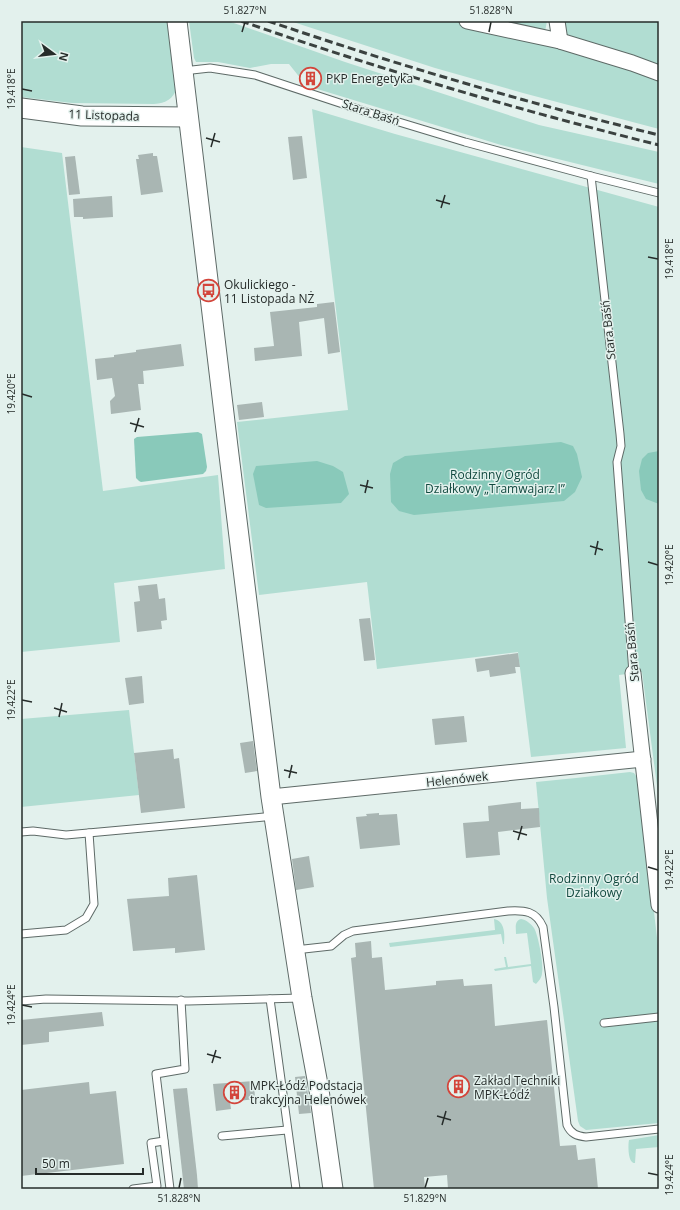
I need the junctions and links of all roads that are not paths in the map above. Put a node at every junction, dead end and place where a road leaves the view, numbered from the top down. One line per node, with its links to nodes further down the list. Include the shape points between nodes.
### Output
1 (177, 21): 5 (street)
2 (467, 21): 4 (street)
3 (557, 21): 4 (street)
4 (560, 41): 6 (street)
5 (183, 71): 8 (street); 9 (lane, Stara Baśń, via 210,68 255,75 379,116)
6 (659, 73)
7 (21, 108): 8 (street, 11 Listopada, via 82,116)
8 (188, 117): 13 (street)
9 (591, 176): 10 (lane); 11 (lane, Stara Baśń, via 620,434 621,446 617,462)
10 (659, 193)
11 (634, 673): 12 (street, Stara Baśń)
12 (643, 760): 13 (street, Helenówek); 17 (street, Stara Baśń)
13 (271, 797): 20 (street)
14 (264, 817): 16 (lane)
15 (21, 832): 16 (lane, via 66,835)
16 (89, 833): 19 (lane, via 94,904 86,918 66,930)
17 (657, 875): 18 (street, Stara Baśń)
18 (659, 905)
19 (21, 934)
20 (294, 950): 21 (street); 27 (lane, via 331,946 344,934 353,931 508,911 523,911 535,915 544,927 569,1129 575,1135 586,1137)
21 (302, 998): 22 (lane); 34 (street, via 318,1082)
22 (270, 999): 23 (lane); 28 (lane)
23 (181, 1000): 24 (lane); 30 (lane, via 185,1070 156,1074)
24 (21, 1001)
25 (659, 1017): 26 (lane)
26 (604, 1023)
27 (659, 1129)
28 (288, 1130): 29 (lane); 33 (lane)
29 (222, 1136)
30 (164, 1141): 31 (lane, via 151,1143 157,1186); 32 (lane)
31 (133, 1189)
32 (170, 1189)
33 (296, 1189)
34 (333, 1189)

